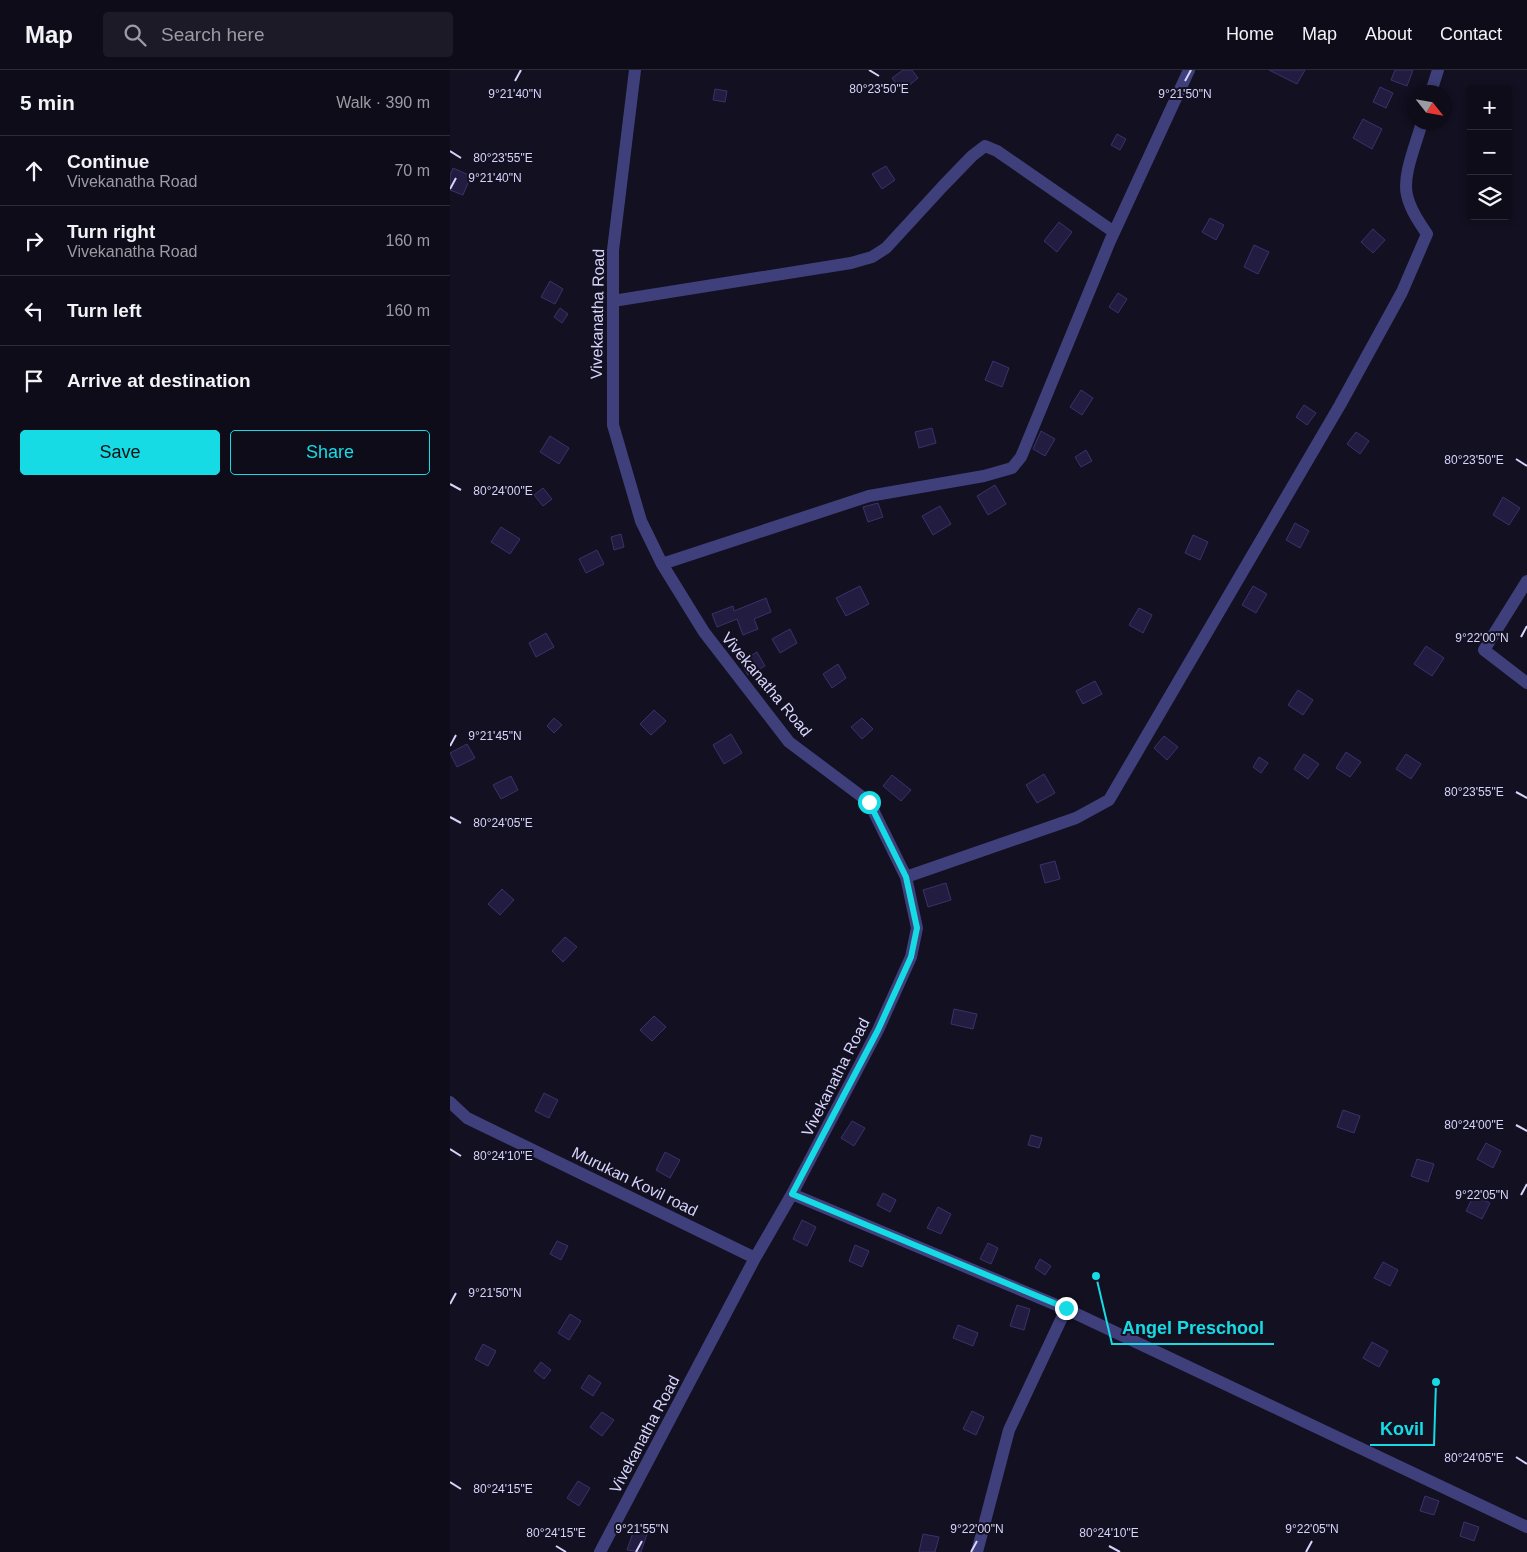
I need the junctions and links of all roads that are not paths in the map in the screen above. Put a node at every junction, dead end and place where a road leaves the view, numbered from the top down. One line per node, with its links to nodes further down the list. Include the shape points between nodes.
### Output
1 (634, 70): 7 (street, Vivekanatha Road, via 613,250)
2 (1189, 70): 6 (street)
3 (1438, 70): 4 (street)
4 (1433, 85)
5 (1420, 130): 11 (street, via 1407,173 1406,194 1427,234 1402,292 1340,405 1109,800 1076,818)
6 (1114, 232): 7 (street, via 985,146 886,248 872,257 851,264); 8 (street, via 1021,457 1012,468 984,476 868,496)
7 (613, 301): 8 (street, Vivekanatha Road, via 613,425 641,521)
8 (662, 564): 11 (street, Vivekanatha Road, via 704,632 789,742 869,802)
9 (1527, 581): 10 (street, via 1484,650)
10 (1527, 684)
11 (906, 877): 13 (street, Vivekanatha Road, via 917,928 911,957 878,1030)
12 (450, 1102): 14 (street, Murukan Kovil road, via 467,1118)
13 (792, 1194): 14 (street, Vivekanatha Road); 15 (street)
14 (755, 1258): 17 (street, Vivekanatha Road)
15 (1066, 1308): 16 (street); 18 (street, via 1009,1430)
16 (1527, 1527)
17 (600, 1552)
18 (977, 1552)

